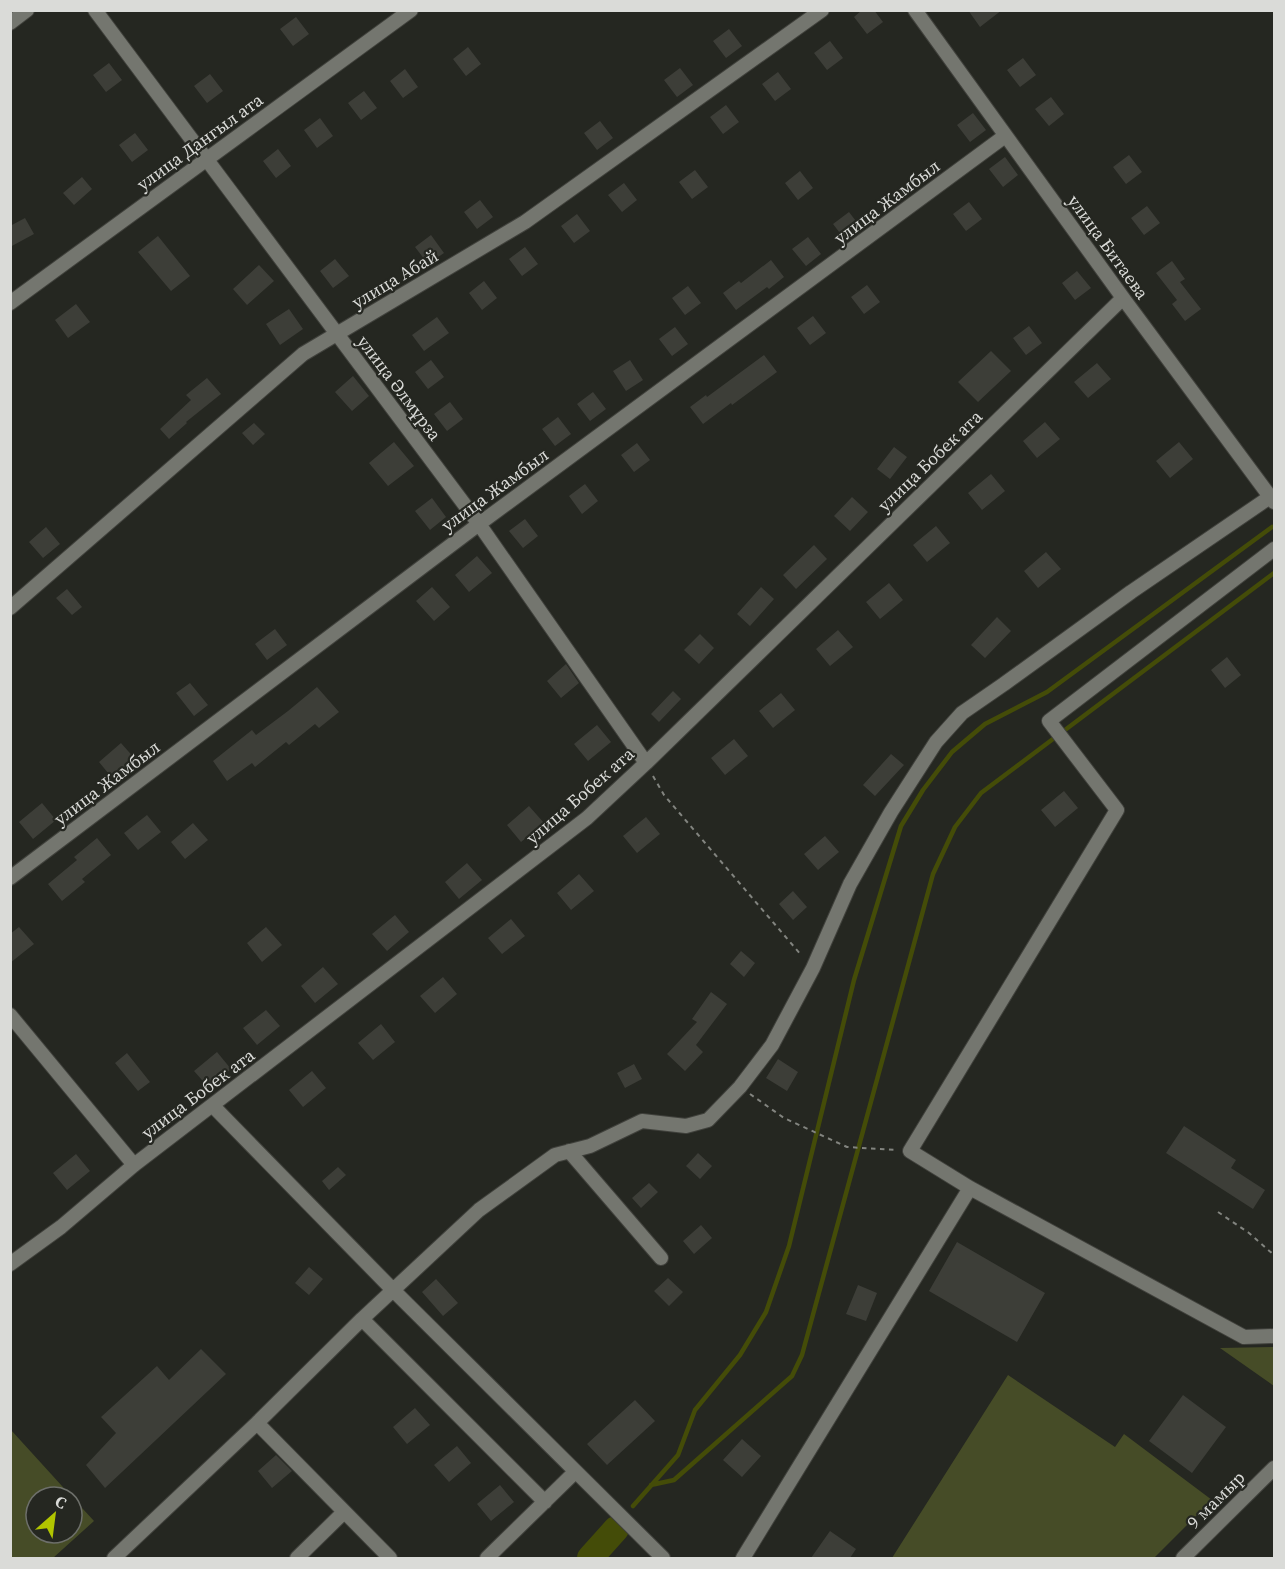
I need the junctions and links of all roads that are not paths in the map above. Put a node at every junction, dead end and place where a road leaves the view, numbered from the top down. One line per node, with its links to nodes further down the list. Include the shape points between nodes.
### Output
1 (27, 10): 6 (street)
2 (95, 10): 8 (street, улица Әлмұрза)
3 (411, 10): 8 (street, улица Дангыл ата)
4 (822, 10): 11 (street, улица Абай, via 525,222)
5 (915, 10): 7 (street, улица Битаева)
6 (10, 23)
7 (1005, 136): 9 (street, улица Битаева); 13 (street, улица Жамбыл)
8 (207, 160): 10 (street, улица Дангыл ата); 11 (street, улица Әлмұрза)
9 (1123, 298): 12 (street, улица Битаева); 16 (street, улица Бобек ата)
10 (10, 303)
11 (336, 335): 13 (street, улица Әлмұрза); 15 (street, улица Абай, via 303,354)
12 (1272, 500): 20 (street, via 1131,592 962,713 936,742 891,812 850,885 813,968 772,1045 708,1120 686,1126 642,1121 590,1146)
13 (479, 524): 16 (street, улица Әлмұрза); 17 (street, улица Жамбыл)
14 (1275, 549): 22 (street, via 1049,721 1117,810 910,1151)
15 (10, 608)
16 (646, 763): 19 (street, улица Бобек ата, via 587,818)
17 (10, 878)
18 (10, 1015): 21 (street)
19 (213, 1106): 21 (street, улица Бобек ата); 25 (street)
20 (569, 1151): 23 (street); 25 (street, via 555,1155 479,1210)
21 (134, 1165): 24 (street, улица Бобек ата)
22 (970, 1188): 27 (street, via 1244,1337); 38 (street)
23 (662, 1258)
24 (10, 1264)
25 (393, 1290): 26 (street); 30 (street)
26 (362, 1318): 28 (street); 31 (street)
27 (1275, 1336)
28 (257, 1423): 32 (street); 33 (street)
29 (1275, 1468): 39 (street, 9 мамыр)
30 (575, 1472): 31 (street); 37 (street)
31 (545, 1502): 36 (street)
32 (344, 1512): 34 (street); 35 (street)
33 (114, 1558)
34 (297, 1558)
35 (390, 1558)
36 (487, 1558)
37 (663, 1558)
38 (743, 1558)
39 (1184, 1558)

